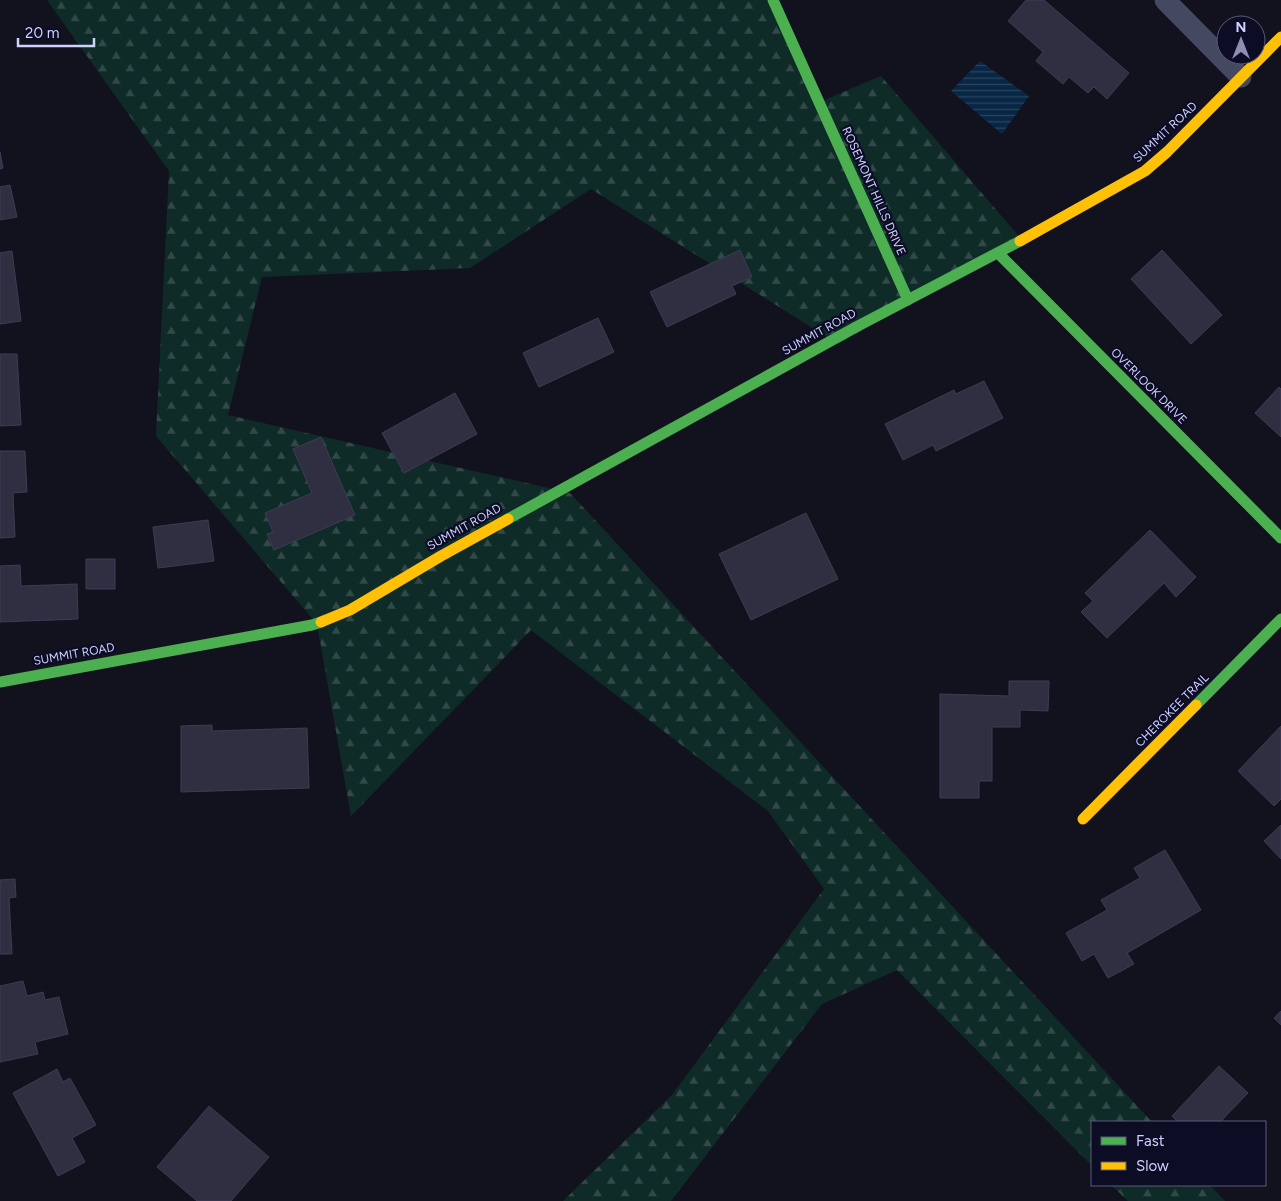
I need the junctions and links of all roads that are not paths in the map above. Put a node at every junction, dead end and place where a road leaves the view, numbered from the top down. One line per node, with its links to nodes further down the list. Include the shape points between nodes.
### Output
1 (773, 0): 6 (street, ROSEMONT HILLS DRIVE)
2 (1165, 0): 4 (street)
3 (1281, 37): 4 (street, SUMMIT ROAD)
4 (1241, 77): 5 (street, SUMMIT ROAD, via 1145,171)
5 (998, 253): 6 (street); 7 (street, OVERLOOK DRIVE)
6 (908, 300): 9 (street, SUMMIT ROAD, via 441,556 350,610 312,625)
7 (1281, 538)
8 (1281, 619): 10 (street, CHEROKEE TRAIL)
9 (0, 682)
10 (1083, 819)

